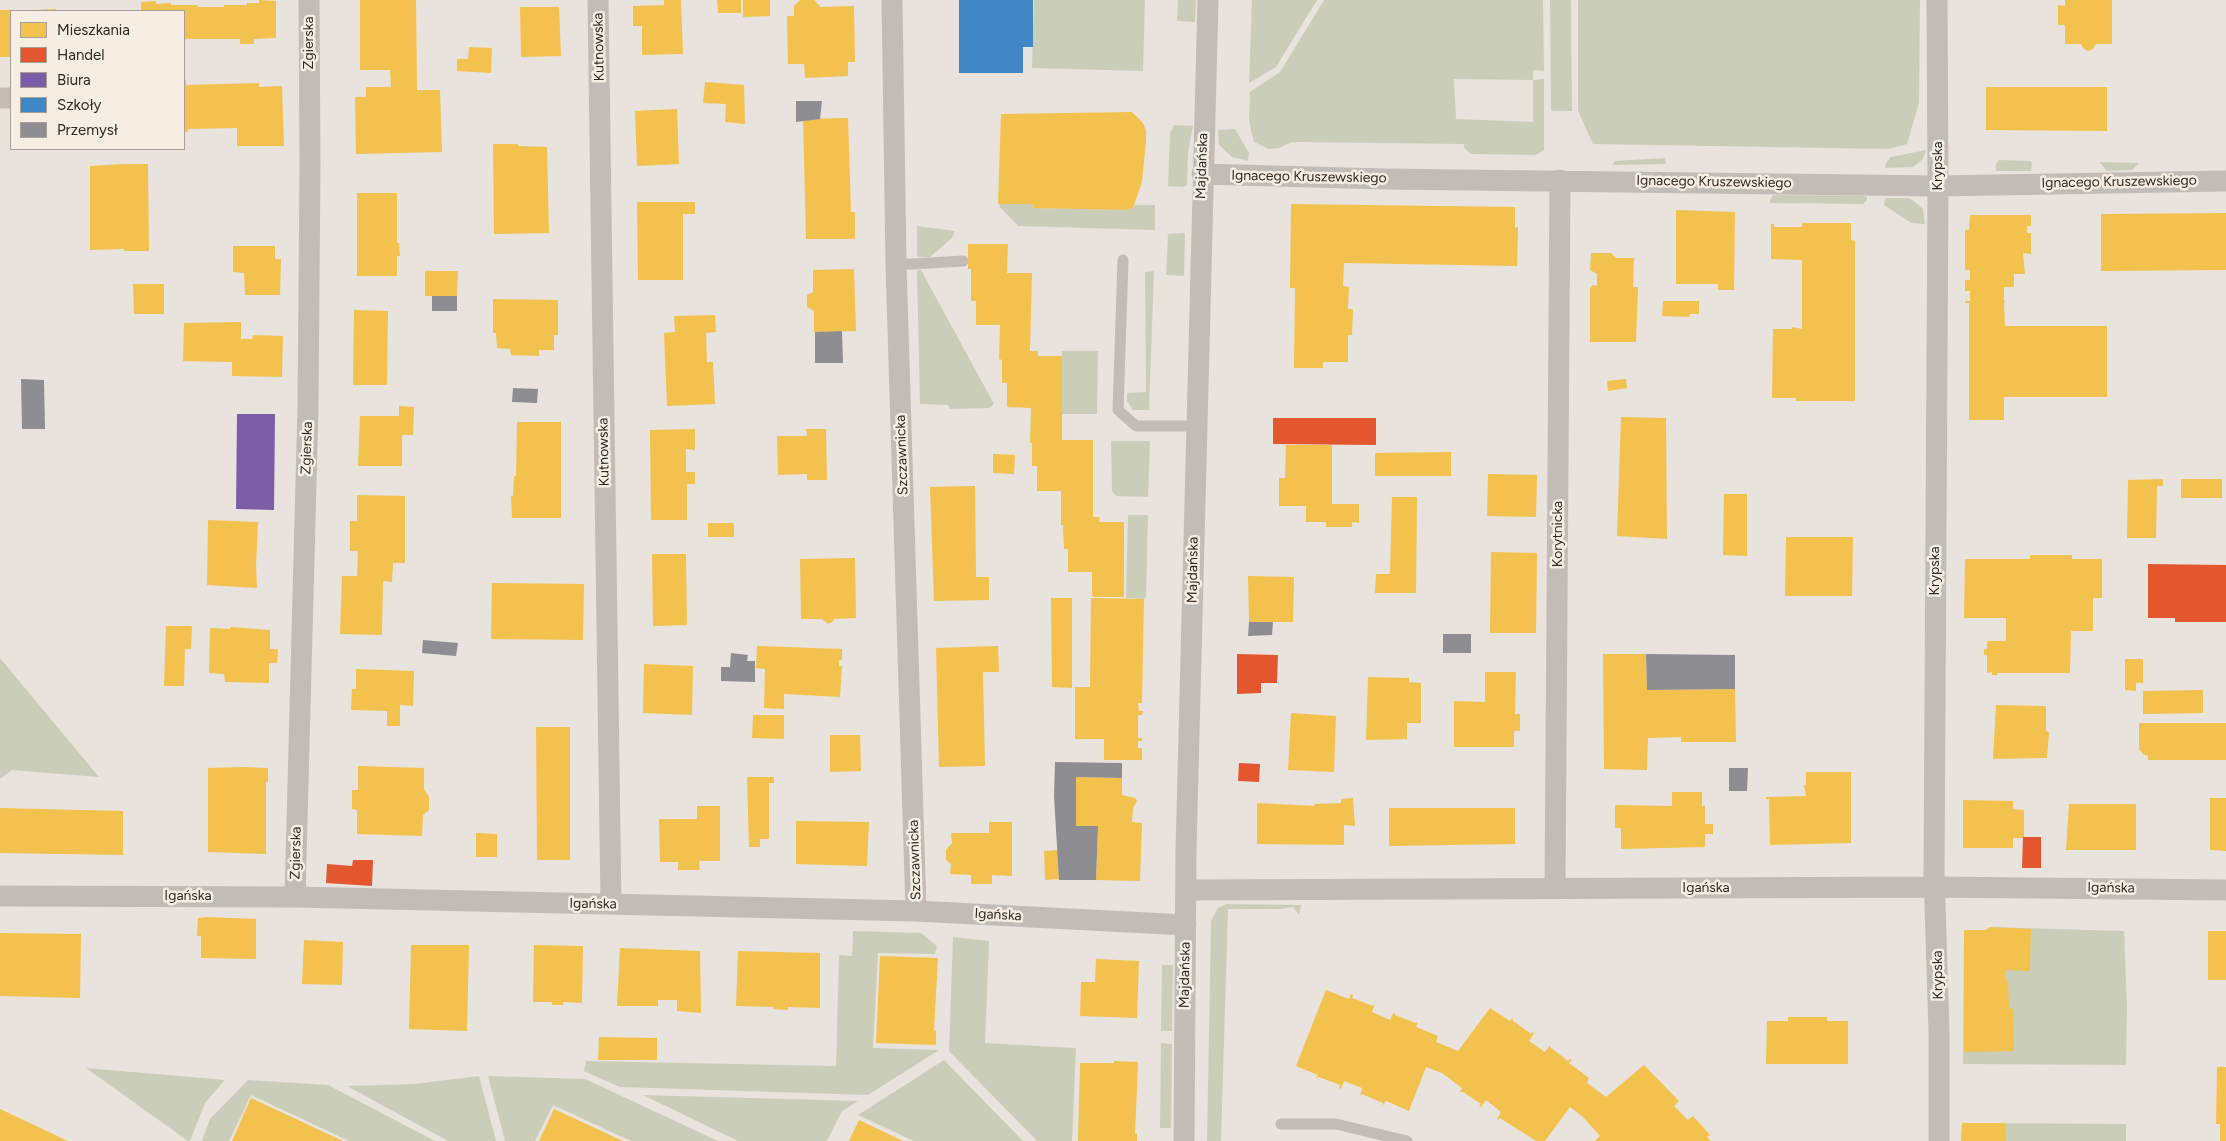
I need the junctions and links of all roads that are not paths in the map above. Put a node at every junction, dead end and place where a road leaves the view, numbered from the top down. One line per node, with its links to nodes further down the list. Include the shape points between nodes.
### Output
1 (309, 0): 19 (street, Zgierska, via 308,407)
2 (598, 0): 20 (street, Kutnowska)
3 (892, 0): 12 (street, Szczawnicka)
4 (1208, 0): 6 (street, Majdańska)
5 (1937, 0): 9 (street, Krypska)
6 (1202, 174): 7 (street, Ignacego Kruszewskiego); 13 (street, Majdańska)
7 (1560, 180): 9 (street, Ignacego Kruszewskiego); 15 (street, Korytnicka)
8 (2226, 181): 9 (street, Ignacego Kruszewskiego)
9 (1938, 186): 14 (street, Krypska)
10 (1123, 260): 13 (lane, via 1118,410 1136,426)
11 (963, 261): 12 (lane)
12 (896, 265): 21 (street, Szczawnicka)
13 (1196, 426): 16 (street, Majdańska)
14 (1934, 887): 15 (street, Igańska); 17 (street, Igańska); 26 (street, Krypska)
15 (1555, 889): 16 (street, Igańska)
16 (1186, 890): 22 (street, Majdańska)
17 (2226, 890)
18 (0, 896): 19 (street, Igańska)
19 (295, 897): 20 (street, Igańska)
20 (611, 904): 21 (street, Igańska)
21 (916, 911): 22 (street, Igańska)
22 (1186, 925): 24 (street, Majdańska)
23 (1280, 1124): 25 (lane, via 1336,1124)
24 (1184, 1141)
25 (1407, 1141)
26 (1939, 1141)

